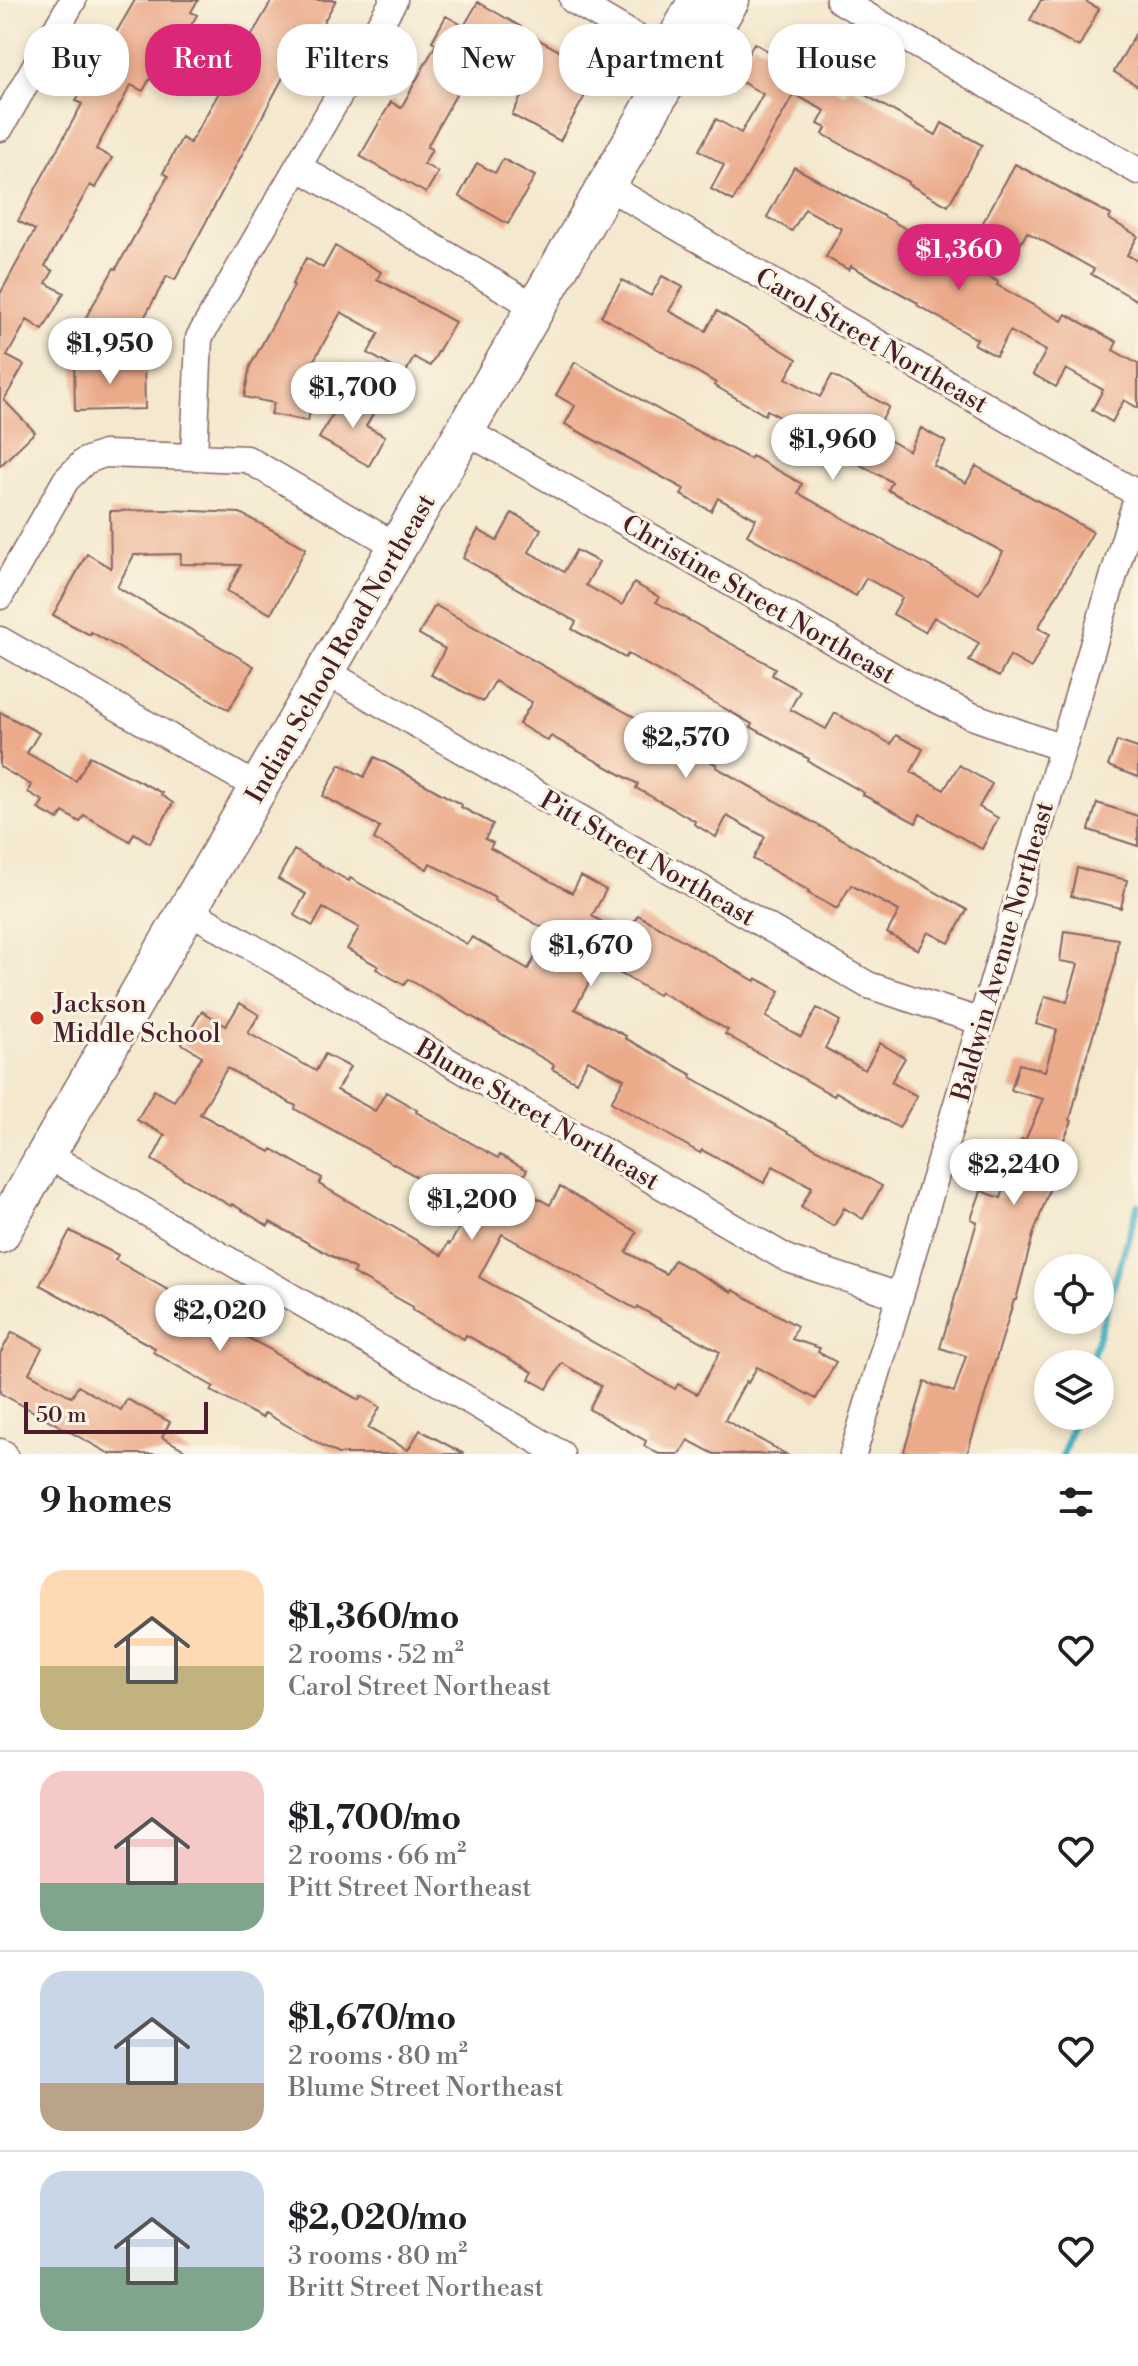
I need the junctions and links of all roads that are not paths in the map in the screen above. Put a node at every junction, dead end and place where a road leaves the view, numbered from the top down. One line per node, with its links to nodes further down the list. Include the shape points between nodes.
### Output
1 (73, 0): 11 (street)
2 (394, 0): 12 (street)
3 (573, 0): 7 (street)
4 (698, 0): 8 (street, Indian School Road Northeast)
5 (730, 0): 9 (street, Indian School Road Northeast)
6 (839, 0): 13 (street)
7 (614, 24)
8 (685, 24)
9 (716, 24)
10 (659, 96): 14 (street, Indian School Road Northeast)
11 (0, 128)
12 (298, 167): 15 (street); 17 (street, via 199,338)
13 (1138, 171)
14 (607, 186): 15 (street, Indian School Road Northeast); 18 (street, Carol Street Northeast)
15 (537, 308): 16 (street, Indian School Road Northeast)
16 (466, 431): 19 (street, Indian School Road Northeast); 23 (street, Christine Street Northeast, via 923,693)
17 (194, 457): 19 (street, via 247,459); 20 (street, via 104,454 85,461 66,480)
18 (1138, 494): 23 (street, Baldwin Avenue Northeast)
19 (398, 547): 22 (street, Indian School Road Northeast)
20 (0, 596)
21 (0, 640): 24 (street)
22 (325, 671): 24 (street, Indian School Road Northeast); 26 (street, Pitt Street Northeast, via 868,985)
23 (1062, 748): 26 (street, Baldwin Avenue Northeast)
24 (259, 788): 25 (street, Indian School Road Northeast)
25 (188, 910): 27 (street, Indian School Road Northeast); 29 (street, Blume Street Northeast, via 788,1259)
26 (982, 1022): 29 (street, Baldwin Avenue Northeast)
27 (46, 1154): 28 (street, Indian School Road Northeast); 30 (street)
28 (0, 1234)
29 (899, 1296): 31 (street, Baldwin Avenue Northeast)
30 (561, 1454)
31 (853, 1454)

